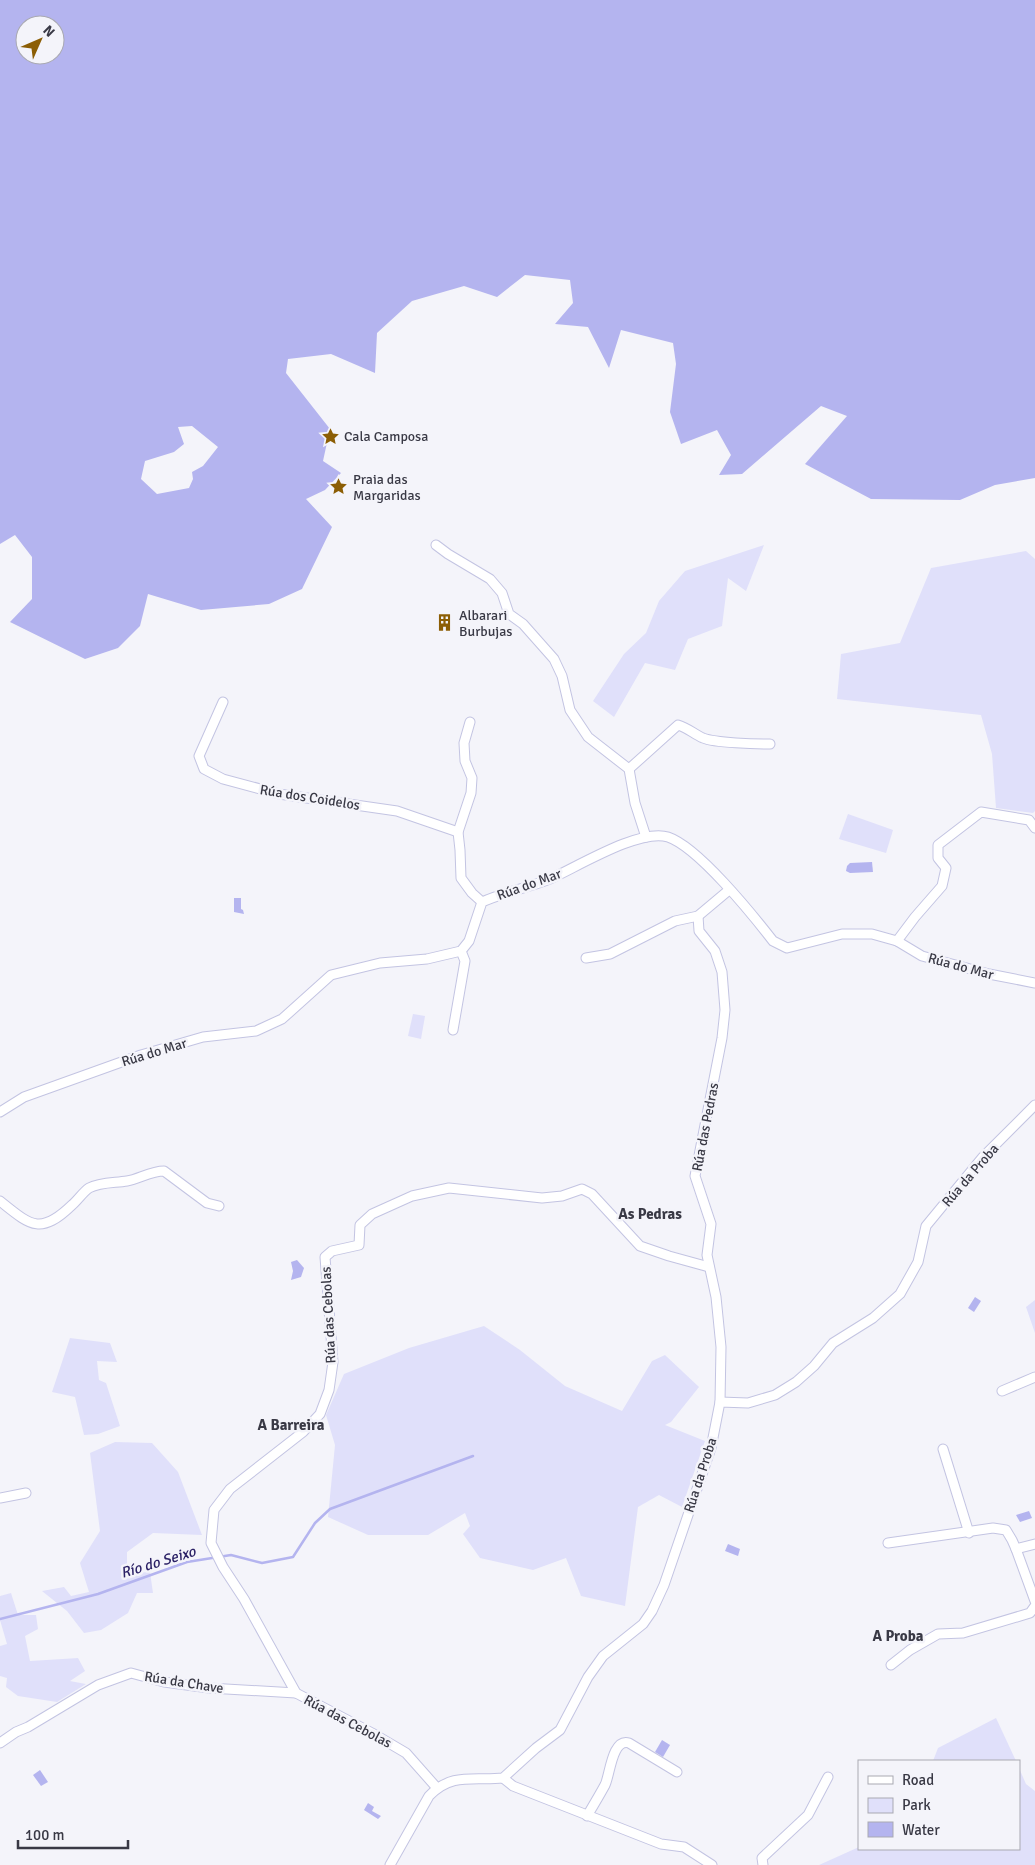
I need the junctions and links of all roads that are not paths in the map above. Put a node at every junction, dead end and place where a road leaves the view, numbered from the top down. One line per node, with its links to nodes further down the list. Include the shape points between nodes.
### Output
1 (436, 545): 5 (street, via 490,579 502,592 509,614 523,624 554,659 562,676 570,710 588,737)
2 (223, 702): 7 (street, Rúa dos Coidelos, via 199,756 204,769 223,779 279,794 397,810)
3 (470, 722): 7 (street, via 464,743 465,761 472,778 471,793)
4 (770, 744): 5 (street, via 704,738 678,726)
5 (629, 769): 8 (street)
6 (1035, 828): 12 (street, via 1029,820 981,812 938,845 938,858 946,868 942,886)
7 (458, 832): 10 (street, via 460,878)
8 (646, 837): 9 (street, Rúa do Mar, via 660,835 675,840 696,855); 10 (street, Rúa do Mar, via 550,878)
9 (729, 890): 11 (street); 12 (street, Rúa do Mar, via 774,941 787,948 842,934 872,934)
10 (482, 902): 13 (street, Rúa do Mar, via 469,941)
11 (698, 916): 14 (street, via 675,920 610,954); 21 (street, Rúa das Pedras, via 699,931 715,951 722,972 725,1010 695,1176 711,1224 707,1255)
12 (897, 941): 15 (street, Rúa do Mar, via 922,956)
13 (461, 951): 16 (street, via 465,961); 18 (street, Rúa do Mar, via 427,960 380,963 331,976 282,1019 256,1031 203,1037 141,1055 24,1097)
14 (586, 958)
15 (1035, 983)
16 (453, 1030)
17 (1035, 1104): 24 (street, Rúa da Proba, via 982,1158 926,1226 918,1262 900,1294 873,1318 833,1343 796,1382 774,1395 748,1403)
18 (0, 1112)
19 (0, 1201): 20 (street, via 27,1222 45,1223 88,1188 164,1170 207,1203)
20 (219, 1206)
21 (709, 1267): 24 (street, Rúa das Pedras, via 721,1347); 35 (street, Rúa das Cebolas, via 640,1246 592,1194 582,1189 542,1198 449,1188 412,1196 372,1214 360,1225 359,1245 332,1251 325,1257 333,1362 329,1390 320,1414 304,1432 230,1489 214,1510 211,1542)
22 (1035, 1376): 23 (street)
23 (1002, 1391)
24 (720, 1402): 39 (street, Rúa da Proba, via 711,1448 664,1586 652,1611 643,1624 603,1656 560,1730)
25 (944, 1449): 28 (street)
26 (26, 1493): 27 (street)
27 (0, 1498)
28 (968, 1533): 29 (street); 31 (street, via 992,1528 1006,1530)
29 (888, 1543)
30 (1035, 1544): 31 (street)
31 (1016, 1549): 32 (street)
32 (1035, 1601)
33 (1035, 1606): 34 (street, via 1030,1613 963,1633 938,1634)
34 (891, 1665)
35 (296, 1694): 36 (street, Rúa da Chave, via 209,1688 164,1682 131,1673 98,1685); 40 (street, Rúa das Cebolas, via 406,1753)
36 (0, 1743)
37 (677, 1772): 41 (street, via 629,1743 620,1744 612,1758 606,1783)
38 (828, 1777): 44 (street, via 808,1815 762,1858)
39 (503, 1778): 40 (street, via 456,1779); 41 (street, via 513,1786)
40 (437, 1788): 42 (street, via 429,1796)
41 (587, 1816): 43 (street, via 661,1844 684,1847)
42 (390, 1865)
43 (712, 1865)
44 (763, 1865)

